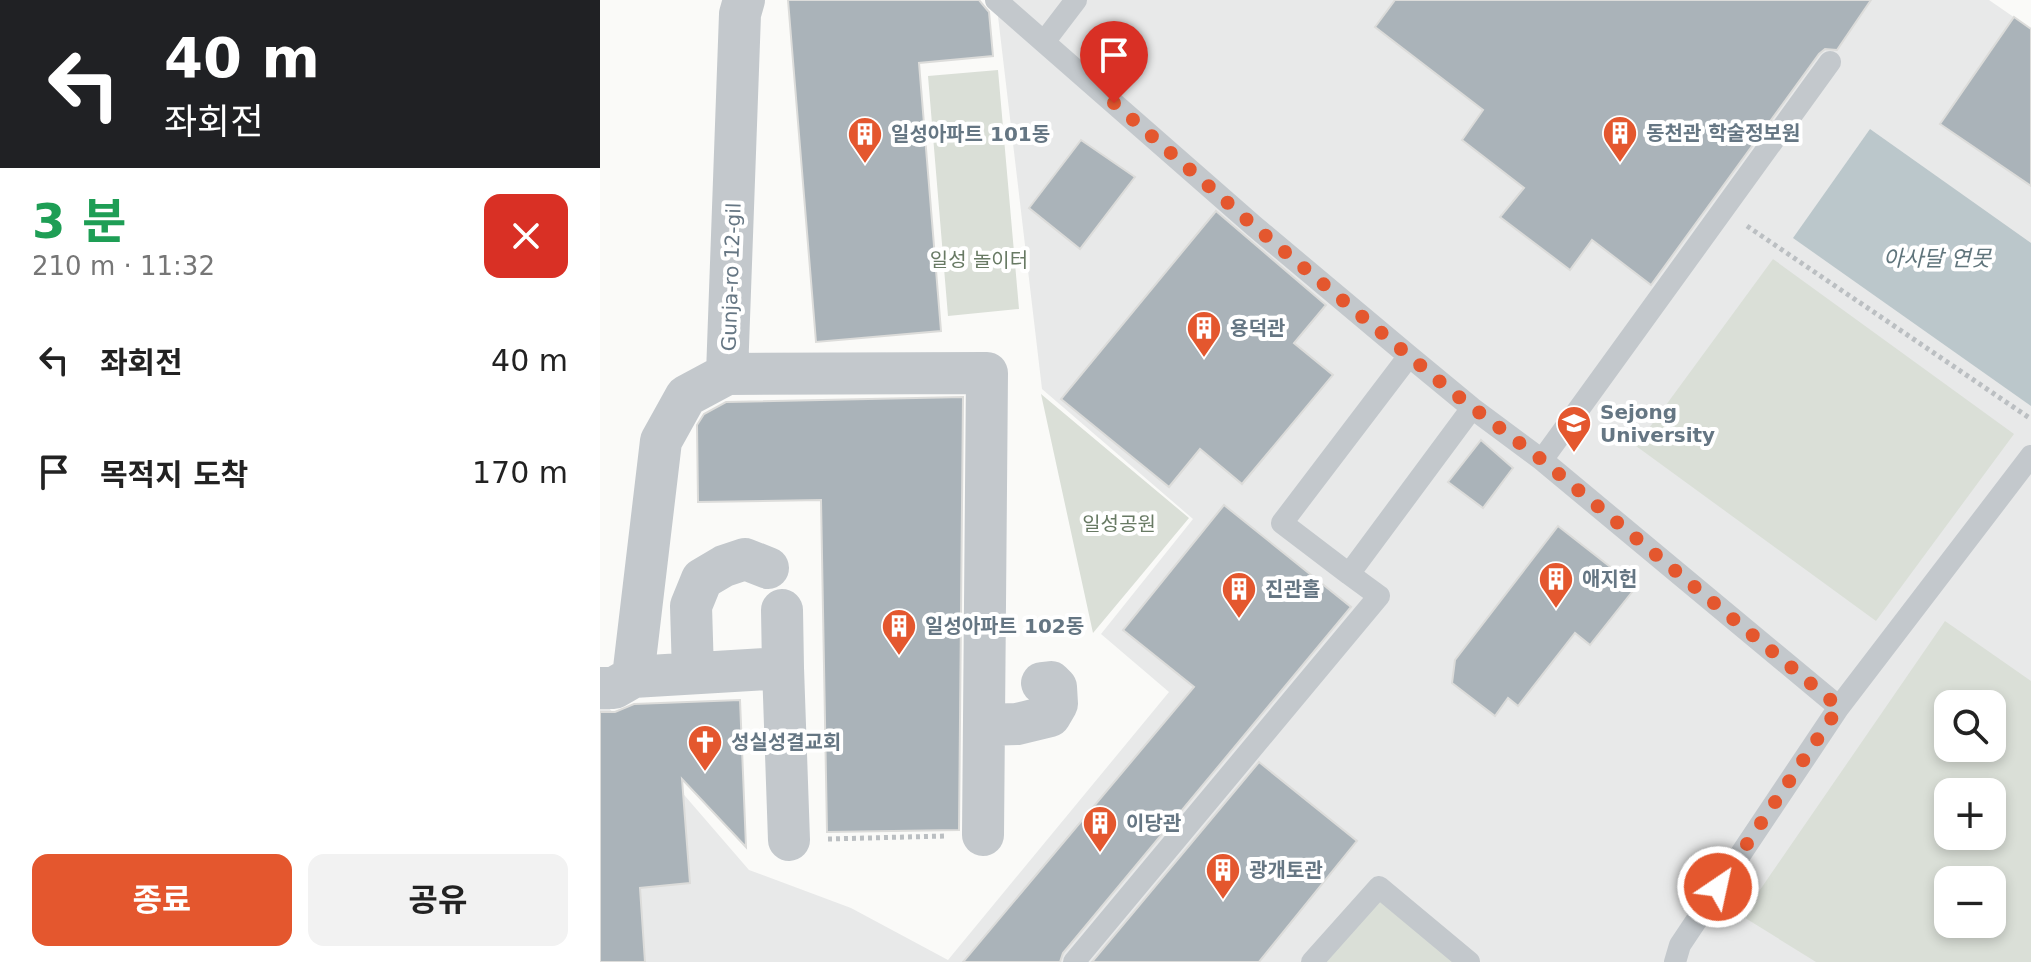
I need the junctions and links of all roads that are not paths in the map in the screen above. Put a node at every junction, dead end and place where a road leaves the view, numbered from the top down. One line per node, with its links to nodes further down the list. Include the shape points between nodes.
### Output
1 (744, 0): 7 (street, Gunja-ro 12-gil)
2 (996, 0): 4 (lane)
3 (1076, 0): 4 (lane)
4 (1044, 42): 6 (lane)
5 (1830, 62): 10 (lane)
6 (1409, 356): 8 (lane); 12 (lane, via 1282,523)
7 (727, 374): 16 (street, Gunja-ro 12-gil, via 686,396 661,441); 19 (street, via 987,373)
8 (1472, 408): 10 (lane); 12 (lane)
9 (2031, 456): 18 (lane)
10 (1542, 460): 18 (lane)
11 (768, 568): 15 (street, via 745,559 702,579 691,606)
12 (1349, 574): 22 (lane, via 1379,596)
13 (782, 610): 14 (street)
14 (783, 668): 15 (street); 21 (street)
15 (693, 673): 16 (street)
16 (617, 683)
17 (1042, 683): 19 (street, via 1056,687 1057,704 1050,716)
18 (1839, 707): 25 (lane, via 1680,945)
19 (984, 725): 20 (street)
20 (983, 835)
21 (789, 840)
22 (1074, 962)
23 (1312, 962): 24 (lane, via 1379,887)
24 (1469, 962)
25 (1675, 962)

